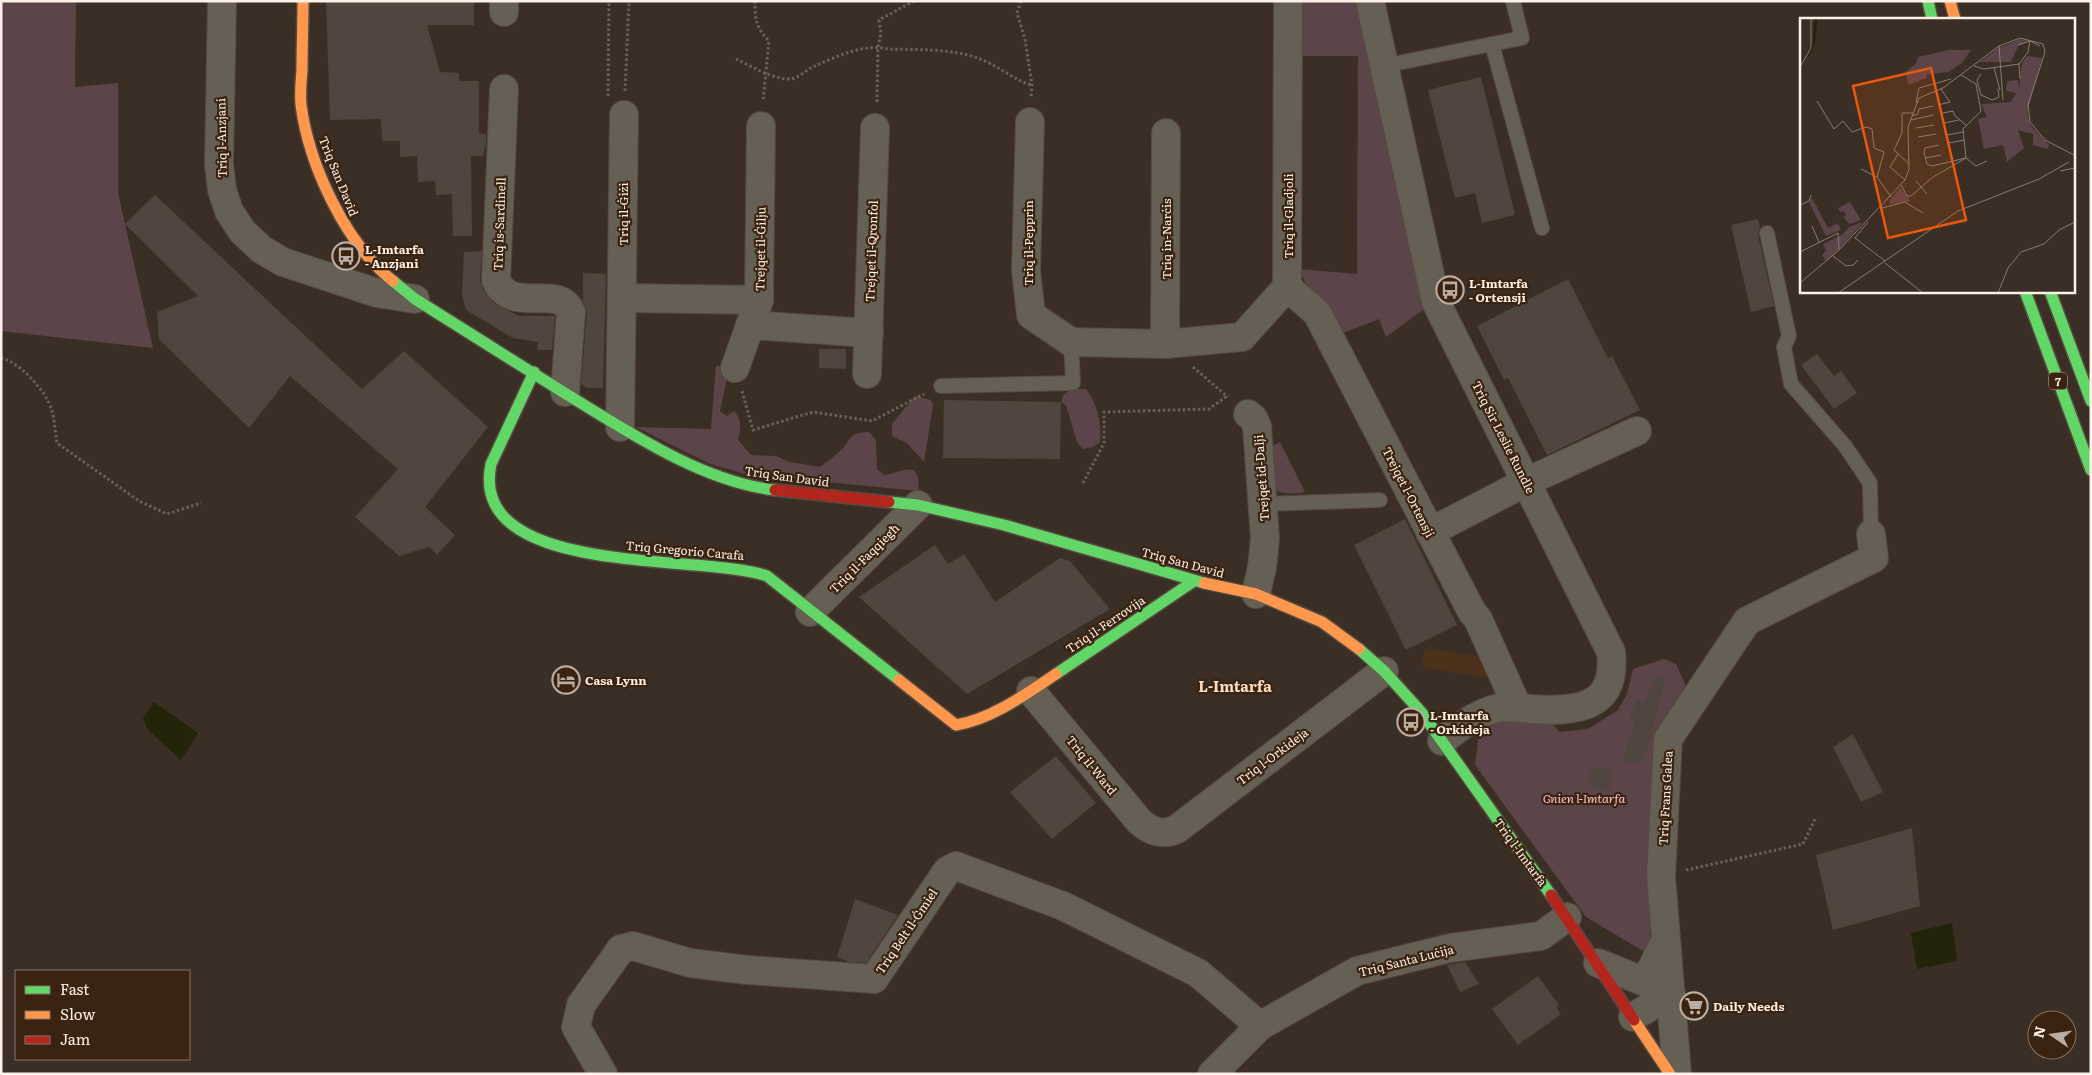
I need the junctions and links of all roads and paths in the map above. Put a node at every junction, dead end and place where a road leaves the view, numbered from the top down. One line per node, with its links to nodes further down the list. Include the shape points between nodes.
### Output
1 (222, 1): 32 (street, Triq l-Anzjani, via 219,164 222,190 242,231 261,249 283,262 377,293)
2 (303, 1): 32 (main road, Triq San David, via 301,103 316,162 339,217 353,239 386,276)
3 (629, 1): 21 (path)
4 (755, 1): 18 (path, via 758,29 769,41)
5 (914, 1): 15 (path, via 879,20)
6 (1021, 1): 19 (path, via 1018,13)
7 (1288, 1): 28 (street, Triq il-Gladjoli)
8 (1370, 1): 17 (street, Triq Sir Leslie Rundle)
9 (1513, 1): 14 (lane, via 1522,38)
10 (1928, 1): 12 (main road)
11 (1950, 1): 13 (main road)
12 (1932, 18)
13 (1955, 18)
14 (1492, 44): 17 (lane); 26 (lane)
15 (878, 47): 18 (path, via 849,52 812,67 795,78 785,79); 19 (path, via 954,52 993,65); 24 (path)
16 (736, 59): 18 (path)
17 (1383, 66): 49 (street, Triq Sir Leslie Rundle, via 1436,302)
18 (765, 73): 23 (path)
19 (1032, 85): 22 (path)
20 (504, 89): 42 (street, Triq is-Sardinell, via 496,280 512,296 556,299 568,306 571,312)
21 (624, 115): 31 (street, Triq il-Ġiżi)
22 (1030, 122): 35 (street, Triq il-Pepprin, via 1026,271 1031,315)
23 (762, 126): 33 (street, Trejqet il-Ġilju)
24 (874, 128): 34 (street, Trejqet il-Qronfol)
25 (1166, 133): 36 (street, Triq in-Narċis)
26 (1542, 228)
27 (1767, 233): 56 (lane, via 1789,336 1784,347 1791,384 1845,446 1870,483)
28 (1288, 286): 36 (street, via 1242,337); 55 (street, Trejqet l-Ortensji, via 1317,313)
29 (2025, 292): 48 (main road, 7)
30 (2050, 292): 44 (main road, 7)
31 (623, 298): 33 (street); 46 (street, Triq il-Ġiżi)
32 (415, 299): 39 (main road, Triq San David)
33 (754, 312): 34 (street); 38 (street, Trejqet il-Ġilju)
34 (869, 333): 40 (street, Trejqet il-Qronfol)
35 (1071, 342): 36 (street); 41 (lane, via 1073,383)
36 (1165, 344): 43 (path)
37 (1, 358): 52 (path, via 35,382 52,410 56,443 139,501 167,514)
38 (735, 368): 41 (path, via 753,430 813,412 872,421)
39 (534, 372): 42 (main road, Triq San David); 59 (main road, Triq Gregorio Carafa, via 487,478 491,498 504,519 537,538 597,555 751,570 767,576)
40 (867, 374)
41 (940, 386)
42 (565, 392): 46 (main road, Triq San David)
43 (1227, 396): 45 (path); 50 (path, via 1209,409 1104,412 1104,444)
44 (2091, 401)
45 (1248, 414): 54 (street, Trejqet id-Dalji, via 1257,426)
46 (620, 427): 53 (main road, Triq San David, via 707,473 738,483)
47 (1637, 431): 49 (street)
48 (2091, 470)
49 (1526, 482): 55 (street); 62 (street, Triq Sir Leslie Rundle, via 1611,652 1612,664 1605,692 1595,701 1566,709)
50 (1083, 483)
51 (1380, 500): 54 (lane)
52 (201, 503)
53 (918, 504): 57 (main road, Triq San David, via 1004,525); 59 (street, Triq il-Faqqiegħ)
54 (1262, 504): 58 (street, Trejqet id-Dalji, via 1265,539)
55 (1430, 532): 62 (street, Trejqet l-Ortensji, via 1478,619)
56 (1871, 534): 66 (street, Triq Frans Galea, via 1874,558 1747,621 1668,740)
57 (1194, 580): 58 (main road, Triq San David); 61 (main road, Triq il-Ferrovija)
58 (1256, 594): 60 (main road, Triq San David, via 1322,622)
59 (810, 612): 61 (main road, Triq Gregorio Carafa, via 956,725 973,722)
60 (1384, 671): 63 (main road, Triq l-Imtarfa); 65 (street, Triq l-Orkideja, via 1177,829)
61 (1031, 691): 65 (street, Triq il-Ward, via 1139,822)
62 (1517, 706): 63 (street, Triq Sir Leslie Rundle, via 1497,708 1463,724)
63 (1442, 741): 67 (main road, Triq l-Imtarfa)
64 (1815, 819): 66 (path, via 1803,844)
65 (1158, 833)
66 (1661, 876): 68 (street, Triq Frans Galea)
67 (1567, 917): 69 (main road, Triq l-Imtarfa); 72 (street, Triq Santa Luċija, via 1541,936 1450,948 1357,971)
68 (1666, 938): 69 (street, via 1645,982); 70 (street, Triq Frans Galea)
69 (1598, 963): 71 (main road, Triq l-Imtarfa)
70 (1671, 994): 71 (street); 76 (street, Triq Frans Galea)
71 (1633, 1017): 75 (main road, Triq l-Imtarfa)
72 (1260, 1026): 73 (street, Triq Belt il-Ġmiel, via 1198,973 1064,906 956,866 947,871 874,979 748,970 690,963 634,946 621,949 581,1005 576,1027); 74 (street, Triq Santa Luċija)
73 (603, 1074)
74 (1212, 1074)
75 (1670, 1074)
76 (1677, 1074)

